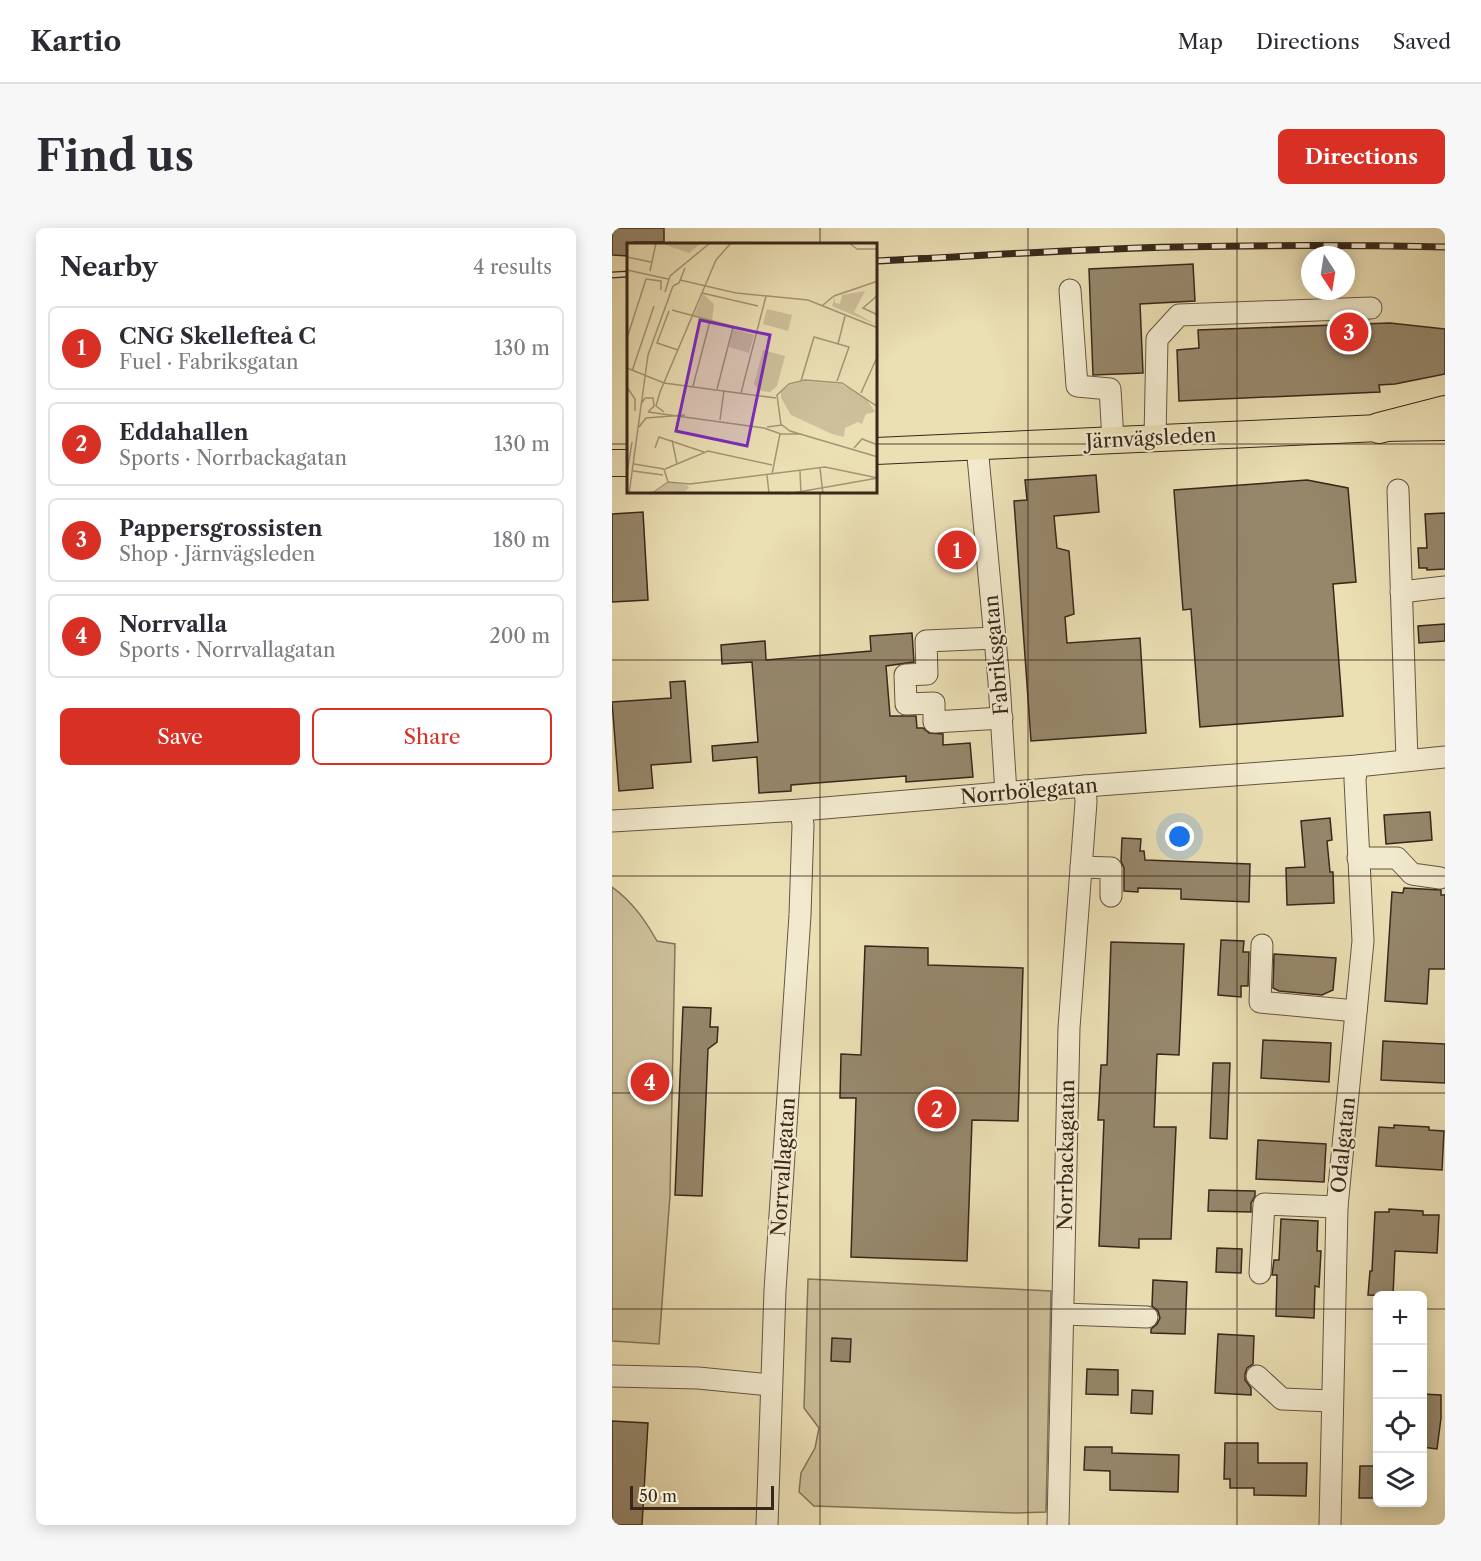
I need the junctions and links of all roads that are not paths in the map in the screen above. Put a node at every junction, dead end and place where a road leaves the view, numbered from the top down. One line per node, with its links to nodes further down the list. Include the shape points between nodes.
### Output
1 (1070, 290): 6 (street, via 1077,386 1110,389)
2 (1371, 308): 5 (street, via 1179,315 1157,339)
3 (1440, 422): 4 (highway)
4 (1379, 428): 5 (main road, Järnvägsleden)
5 (1155, 438): 6 (main road, Järnvägsleden)
6 (1113, 440): 7 (main road, Järnvägsleden)
7 (977, 446): 8 (main road, Järnvägsleden); 14 (street, Fabriksgatan)
8 (878, 451)
9 (627, 463): 10 (main road)
10 (612, 464)
11 (1398, 490): 13 (street)
12 (1445, 587): 13 (street)
13 (1401, 592): 17 (street)
14 (995, 638): 15 (street, Fabriksgatan); 15 (street, via 926,641 927,674 905,675 906,704 933,703 934,722)
15 (1002, 718): 20 (street, Fabriksgatan)
16 (1445, 757): 17 (street, Norrbölegatan)
17 (1407, 760): 18 (street, Norrbölegatan)
18 (1358, 766): 19 (street, Norrbölegatan); 23 (street, Odalgatan, via 1354,780)
19 (1085, 786): 20 (street, Norrbölegatan); 24 (street, Norrbackagatan)
20 (1006, 793): 21 (street, Norrbölegatan)
21 (801, 810): 22 (street, Norrbölegatan); 35 (street, Norrvallagatan, via 800,915)
22 (612, 821)
23 (1358, 858): 25 (street, via 1397,858 1412,874); 28 (street, Odalgatan, via 1363,941)
24 (1081, 867): 26 (street, via 1111,868); 31 (street, Norrbackagatan, via 1069,1028)
25 (1440, 878)
26 (1111, 896)
27 (1262, 945): 28 (street, via 1260,1002)
28 (1356, 1011): 29 (street, Odalgatan)
29 (1337, 1207): 30 (street, via 1264,1204); 36 (street, Odalgatan)
30 (1260, 1273)
31 (1063, 1314): 32 (street); 39 (street, Norrbackagatan)
32 (1147, 1317)
33 (612, 1376): 35 (street)
34 (1257, 1376): 36 (street, via 1282,1399)
35 (771, 1385): 37 (street, Norrvallagatan)
36 (1332, 1401): 40 (street, Odalgatan)
37 (767, 1525): 38 (street)
38 (778, 1525)
39 (1058, 1525)
40 (1330, 1525)

